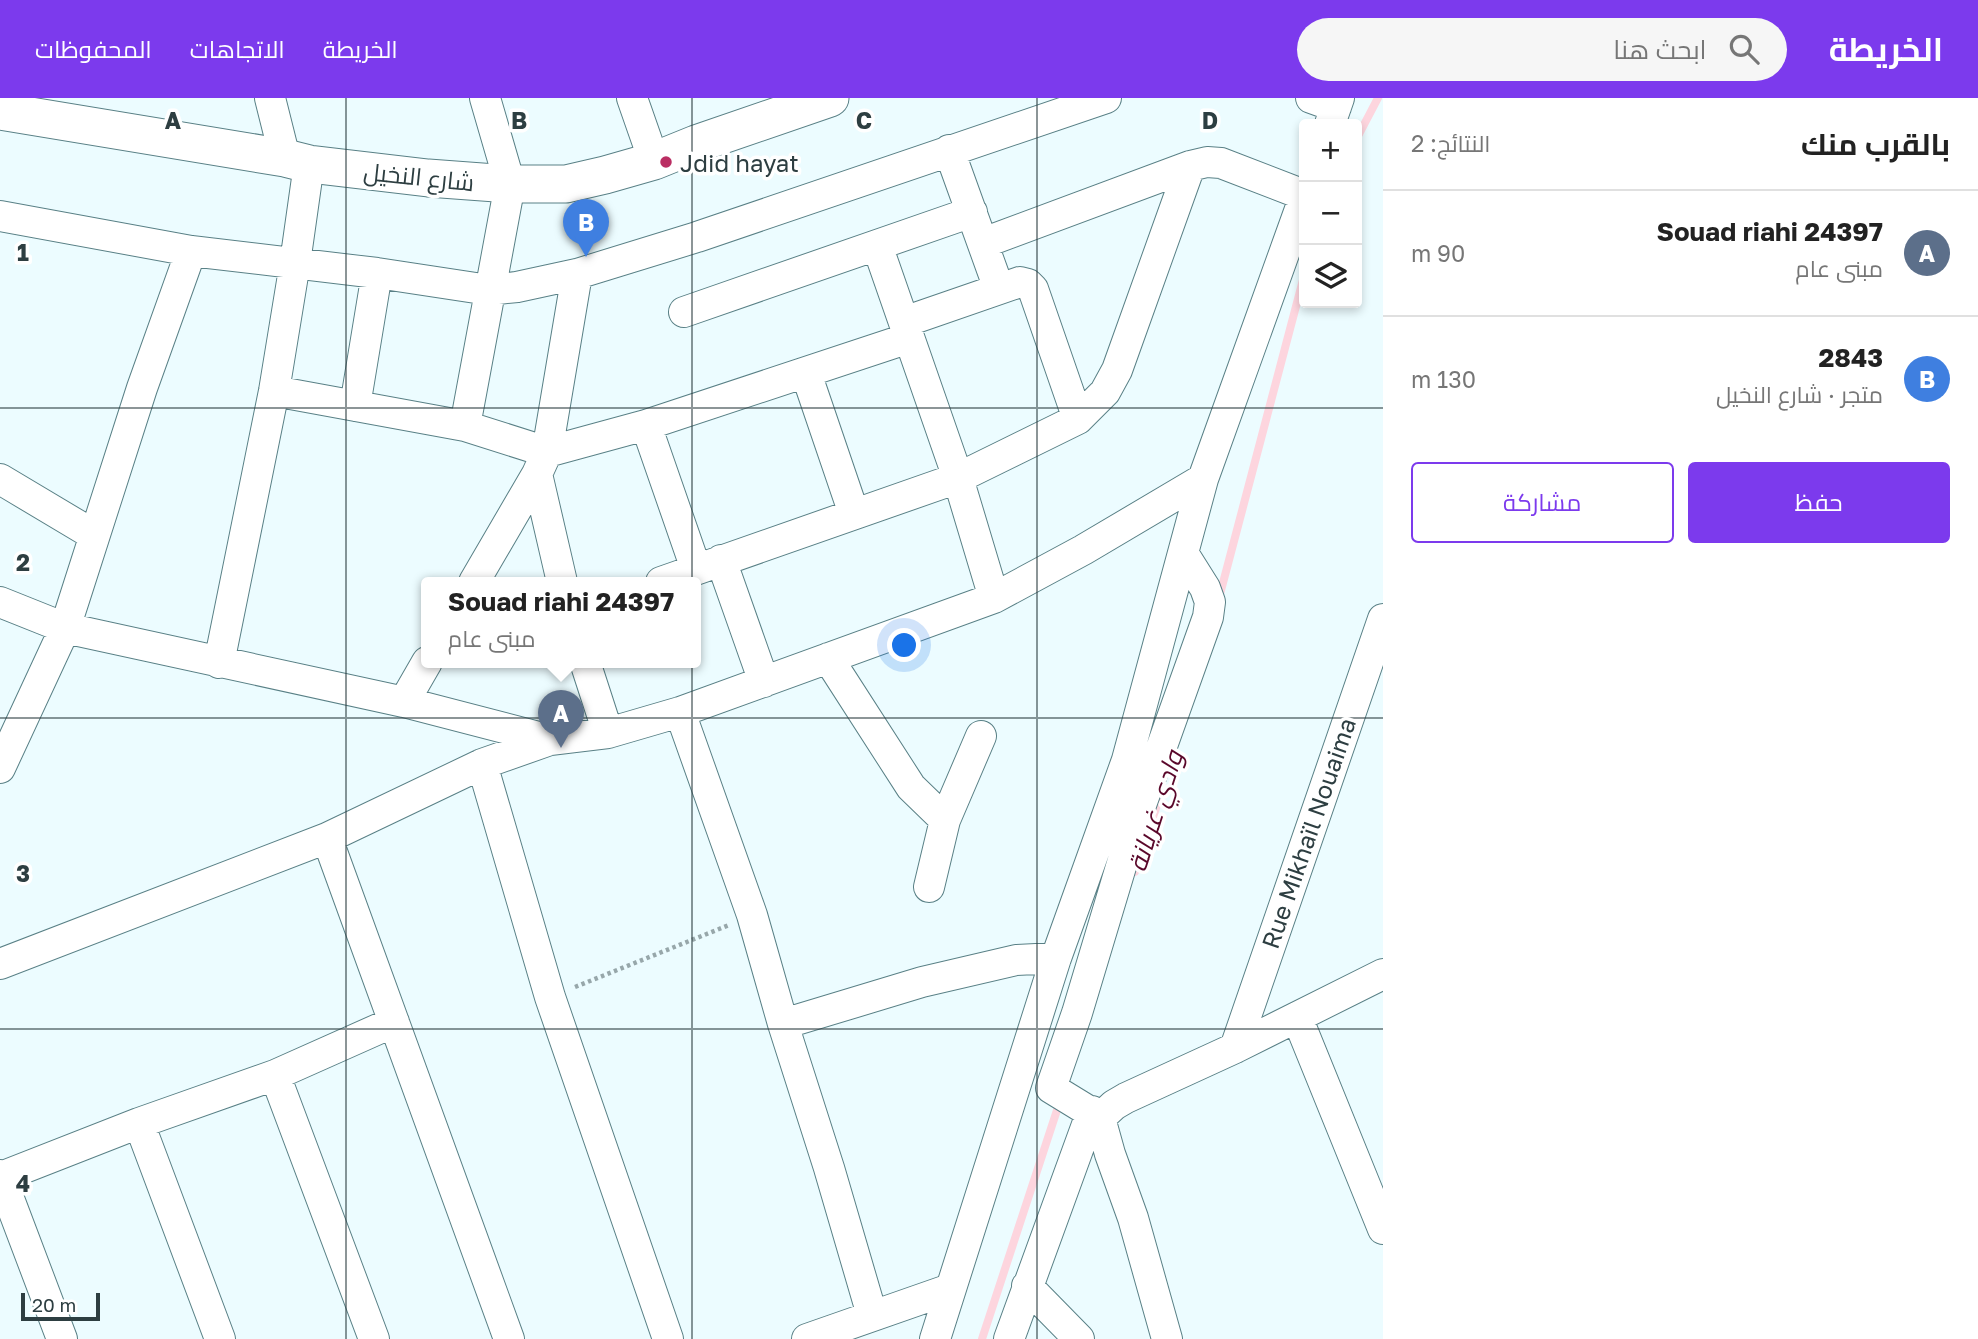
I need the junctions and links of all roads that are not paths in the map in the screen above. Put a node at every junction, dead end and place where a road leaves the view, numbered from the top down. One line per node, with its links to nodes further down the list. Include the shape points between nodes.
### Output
1 (270, 98): 9 (street)
2 (485, 98): 12 (street)
3 (632, 98): 10 (street)
4 (1106, 98): 8 (street)
5 (813, 101): 10 (main road, شارع النخيل)
6 (35, 108): 7 (main road, شارع النخيل); 9 (main road, شارع النخيل)
7 (0, 111)
8 (949, 150): 15 (street); 22 (street)
9 (297, 161): 12 (main road, شارع النخيل); 20 (street)
10 (654, 161): 12 (main road, شارع النخيل, via 566,184)
11 (1190, 166): 13 (street, via 1221,163); 17 (street); 30 (street, via 1117,370 1105,392)
12 (510, 184): 24 (street)
13 (1299, 195)
14 (1299, 211): 36 (street)
15 (972, 212): 17 (street); 18 (street)
16 (0, 216): 19 (street)
17 (983, 243): 23 (street)
18 (877, 245): 25 (street); 26 (street)
19 (191, 251): 20 (street); 38 (street)
20 (295, 263): 21 (street); 28 (street)
21 (377, 273): 24 (street); 29 (street)
22 (577, 274): 24 (street); 33 (street)
23 (999, 289): 26 (street); 30 (street, via 1020,282 1033,289)
24 (489, 290): 32 (street)
25 (684, 312)
26 (907, 330): 27 (street); 34 (street)
27 (806, 373): 31 (street); 37 (street)
28 (274, 391): 29 (street); 49 (street)
29 (355, 406): 32 (street)
30 (1078, 419): 34 (street)
31 (646, 425): 33 (street); 40 (street)
32 (465, 426): 33 (street)
33 (542, 463): 41 (street); 42 (street)
34 (958, 478): 37 (street); 44 (street)
35 (0, 479): 38 (street)
36 (1203, 480): 39 (street); 44 (street)
37 (854, 514): 40 (street)
38 (94, 535): 47 (street)
39 (1183, 553): 63 (street, via 1127,760); 72 (street, via 1205,588 1210,602 1208,617 1132,830)
40 (709, 565): 43 (street); 52 (street)
41 (477, 577)
42 (561, 577)
43 (675, 577)
44 (994, 598): 48 (street)
45 (0, 602): 47 (street)
46 (1383, 619): 69 (street, Rue Mikhaïl Nouaima)
47 (65, 628): 49 (street); 58 (street)
48 (828, 658): 52 (street); 60 (street, via 911,787)
49 (219, 663): 53 (street)
50 (424, 668): 53 (street)
51 (587, 668): 55 (street)
52 (764, 682): 54 (street)
53 (404, 702): 57 (street)
54 (680, 712): 55 (street); 68 (street, via 752,915)
55 (608, 733): 57 (street)
56 (981, 736): 60 (street)
57 (550, 740): 59 (street)
58 (3, 753)
59 (482, 764): 61 (street); 85 (street, via 550,997)
60 (945, 820): 62 (street)
61 (327, 838): 64 (street); 67 (street)
62 (929, 887)
63 (1056, 958): 68 (street, via 1016,960 936,979); 71 (street)
64 (0, 964)
65 (1383, 974): 66 (street)
66 (1297, 1017): 69 (street); 76 (street)
67 (394, 1022): 70 (street); 84 (street)
68 (783, 1024): 80 (street)
69 (1235, 1048): 73 (street)
70 (275, 1075): 74 (street); 83 (street)
71 (1018, 1075): 72 (street); 79 (street)
72 (1051, 1088): 73 (street)
73 (1096, 1114): 78 (street); 90 (street, via 1133,1218)
74 (139, 1123): 75 (street); 82 (street)
75 (0, 1176): 81 (street)
76 (1373, 1176): 77 (street)
77 (1383, 1229)
78 (1027, 1286): 88 (street); 89 (street)
79 (950, 1289): 80 (street); 87 (street)
80 (872, 1315): 86 (street)
81 (62, 1339)
82 (220, 1339)
83 (374, 1339)
84 (509, 1339)
85 (668, 1339)
86 (807, 1339)
87 (935, 1339)
88 (1010, 1339)
89 (1079, 1339)
90 (1167, 1339)

